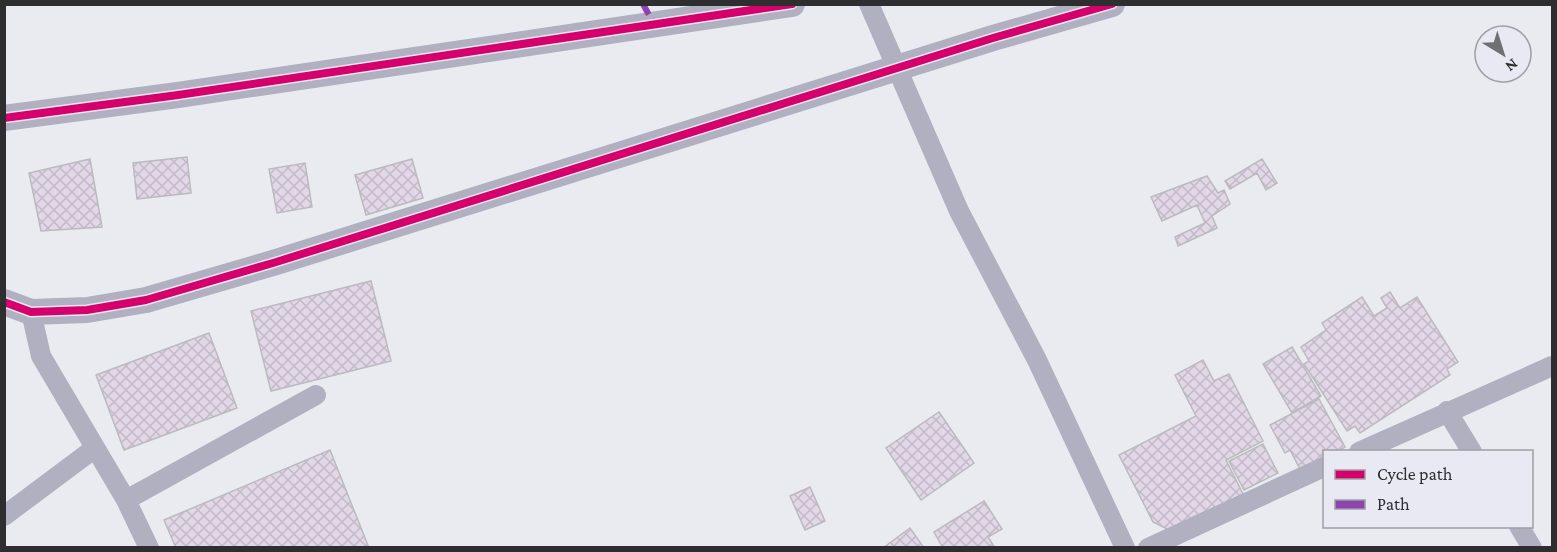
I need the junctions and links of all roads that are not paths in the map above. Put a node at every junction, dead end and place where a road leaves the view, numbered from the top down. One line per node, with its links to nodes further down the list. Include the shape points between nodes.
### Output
1 (792, 4): 5 (street)
2 (869, 4): 4 (street)
3 (1112, 4): 4 (street)
4 (897, 68): 7 (street, via 146,300 87,310); 19 (street, via 959,211 1037,360)
5 (4, 118)
6 (4, 302): 7 (street)
7 (31, 312): 11 (street, via 41,356)
8 (1552, 366): 10 (street)
9 (316, 395): 15 (street)
10 (1447, 411): 12 (street); 13 (street)
11 (95, 448): 15 (street); 16 (street)
12 (1363, 450)
13 (1472, 450)
14 (1323, 467): 20 (street)
15 (126, 500): 18 (street)
16 (4, 516)
17 (1520, 528): 21 (street)
18 (149, 548)
19 (1125, 548)
20 (1148, 548)
21 (1532, 548)

